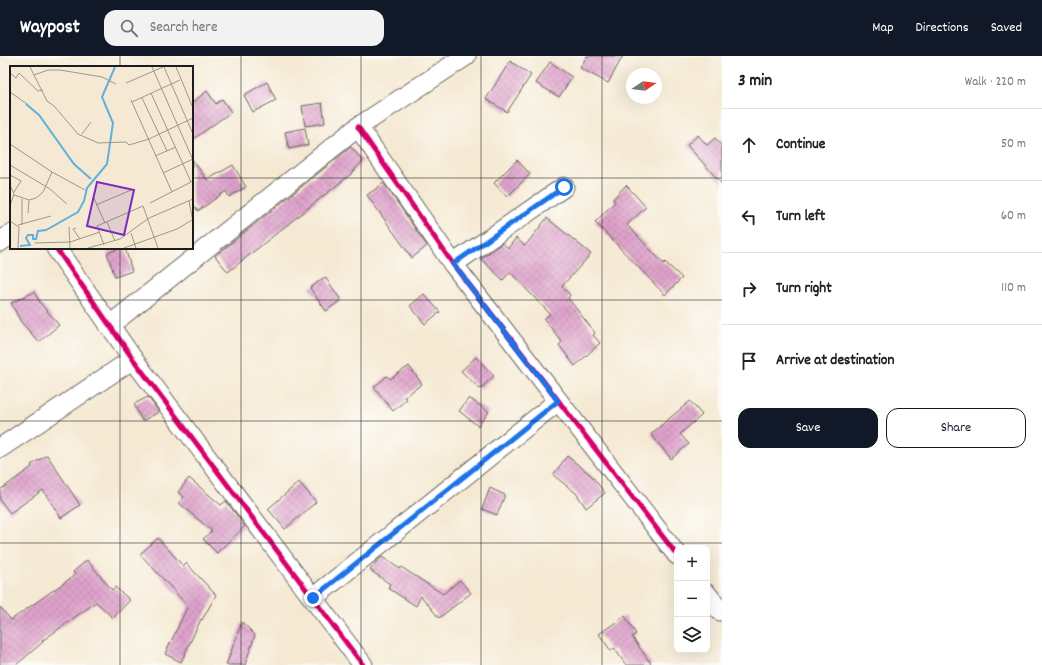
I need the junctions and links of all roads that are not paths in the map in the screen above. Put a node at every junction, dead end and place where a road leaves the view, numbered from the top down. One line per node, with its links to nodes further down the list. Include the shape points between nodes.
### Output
1 (466, 56): 2 (street)
2 (358, 127): 7 (street); 8 (street)
3 (564, 187): 7 (street)
4 (10, 235): 5 (street)
5 (0, 242)
6 (57, 249): 8 (street)
7 (453, 264): 10 (street)
8 (109, 326): 9 (street)
9 (133, 359): 11 (street); 13 (street)
10 (558, 401): 12 (street); 13 (street)
11 (0, 448)
12 (674, 551)
13 (313, 598): 16 (street)
14 (710, 598): 15 (street)
15 (720, 611)
16 (363, 665)

